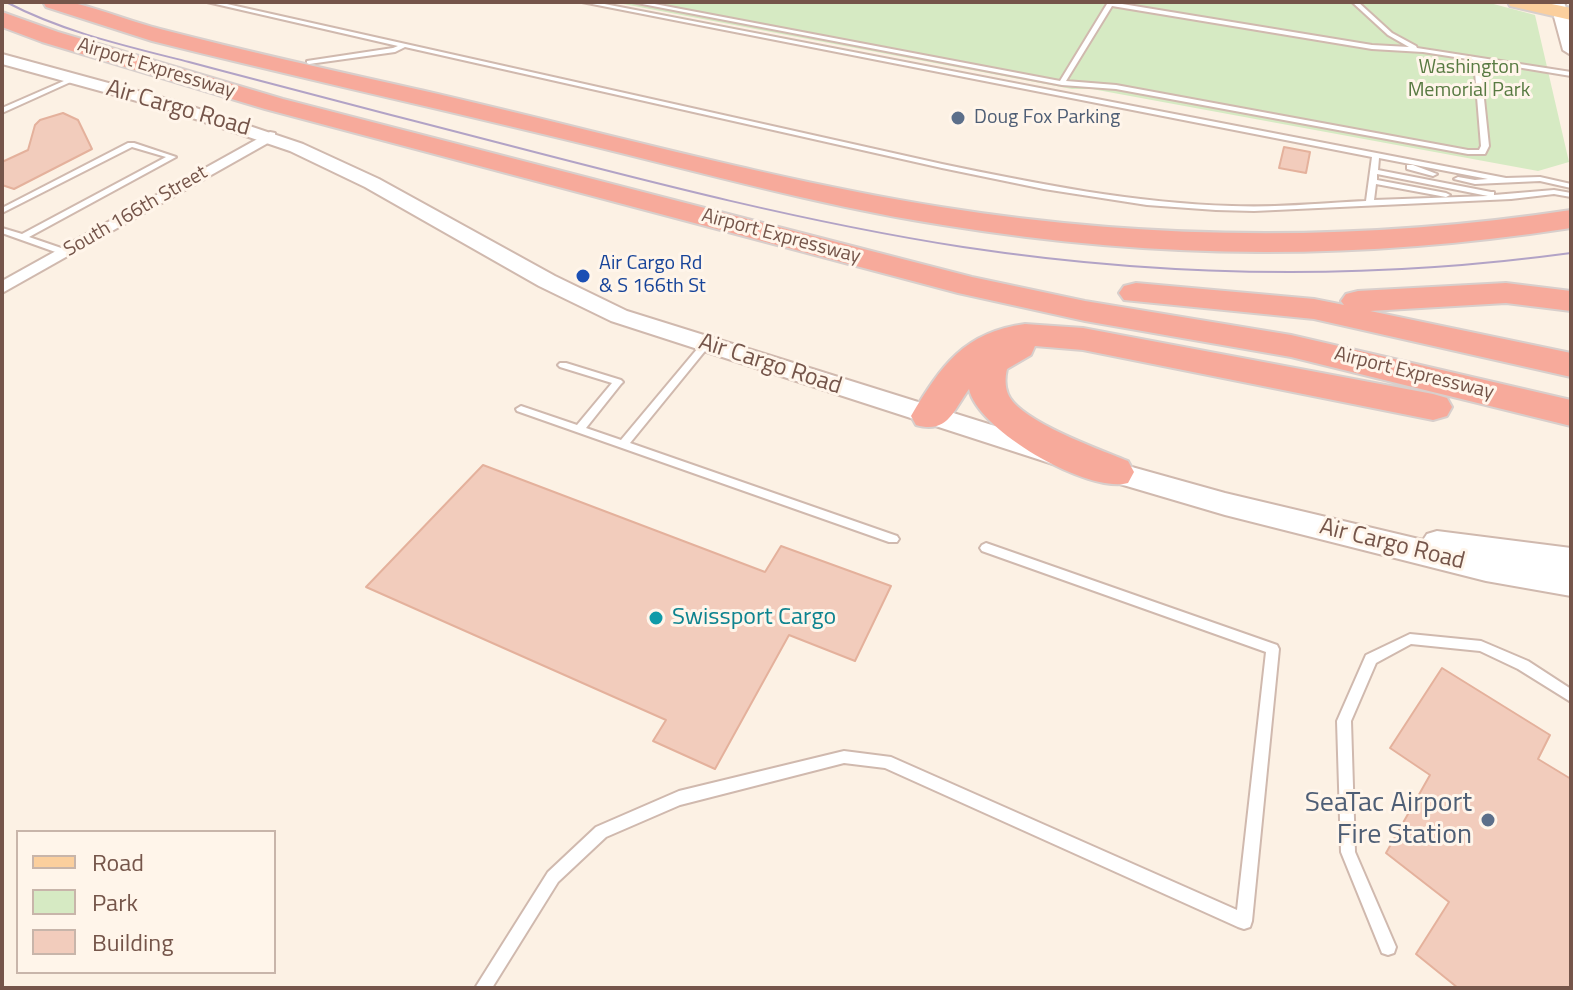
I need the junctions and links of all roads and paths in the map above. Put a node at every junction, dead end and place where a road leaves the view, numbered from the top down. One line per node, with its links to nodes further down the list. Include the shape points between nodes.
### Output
1 (54, 2): 26 (highway, Airport Expressway, via 126,28)
2 (92, 2): 18 (highway, via 134,18)
3 (210, 2): 13 (lane)
4 (585, 2): 28 (lane)
5 (635, 2): 21 (lane)
6 (1096, 2): 9 (lane)
7 (1355, 2): 14 (lane, via 1390,36)
8 (1517, 2): 10 (main road)
9 (1110, 4): 14 (lane, via 1372,47); 21 (lane)
10 (1563, 7): 15 (street)
11 (2, 19): 23 (highway, Airport Expressway)
12 (2, 34): 23 (highway, via 93,64)
13 (403, 46): 18 (lane); 39 (lane, via 1064,190 1216,208)
14 (1423, 50): 17 (lane)
15 (1571, 50)
16 (2, 59): 20 (street, Air Cargo Road)
17 (1477, 59): 19 (lane); 21 (lane, via 1482,152 1116,87)
18 (309, 62): 26 (highway)
19 (1571, 74)
20 (73, 79): 24 (lane); 27 (street, Air Cargo Road)
21 (1062, 83)
22 (2, 101): 24 (lane)
23 (274, 104): 30 (highway, Airport Expressway)
24 (15, 105): 25 (lane)
25 (2, 111)
26 (506, 117): 41 (highway, Airport Expressway, via 825,195 1059,231 1306,243 1444,236)
27 (270, 136): 44 (street, South 166th Street); 50 (street, Air Cargo Road, via 339,166 576,298)
28 (1376, 154): 29 (lane); 31 (lane); 33 (lane)
29 (1433, 172)
30 (547, 173): 46 (highway, via 626,185 975,270); 55 (highway, Airport Expressway, via 970,286 1306,349)
31 (1373, 176): 36 (lane); 37 (lane); 38 (lane); 39 (lane)
32 (1458, 177): 33 (lane)
33 (1504, 180): 34 (lane, via 1540,179)
34 (1571, 186)
35 (1571, 195): 36 (lane)
36 (1511, 197): 37 (lane)
37 (1488, 198): 38 (lane)
38 (1467, 199): 39 (lane)
39 (1370, 203)
40 (2, 211): 43 (lane, via 131,145 172,157)
41 (1558, 221)
42 (2, 230): 43 (lane)
43 (21, 238): 44 (lane)
44 (64, 252): 45 (street, South 166th Street)
45 (2, 288)
46 (1185, 297): 48 (highway); 52 (highway, via 1340,314)
47 (1571, 301): 48 (highway, via 1497,293)
48 (1317, 302): 49 (highway, via 1410,307 1513,301)
49 (1571, 311)
50 (706, 344): 56 (street, Air Cargo Road); 59 (lane)
51 (1157, 353): 56 (highway, via 1051,335 1004,337 977,352); 58 (highway); 60 (highway, via 1031,344 1009,350 989,368 988,396 1009,420)
52 (1569, 364)
53 (563, 365): 57 (lane, via 618,382)
54 (521, 409): 57 (lane)
55 (1571, 413)
56 (930, 416): 60 (street, Air Cargo Road)
57 (579, 429): 59 (lane)
58 (1571, 437)
59 (623, 444): 62 (lane)
60 (1113, 472): 61 (street, Air Cargo Road)
61 (1367, 537): 64 (street, via 1478,545); 65 (street, Air Cargo Road, via 1486,569)
62 (893, 539)
63 (986, 548): 68 (lane, via 1273,649 1244,921 886,762 844,757 679,798 601,832 553,877)
64 (1571, 560)
65 (1571, 584)
66 (1571, 696): 67 (lane, via 1481,646 1410,639 1371,659 1344,721 1348,852)
67 (1388, 947)
68 (483, 988)

